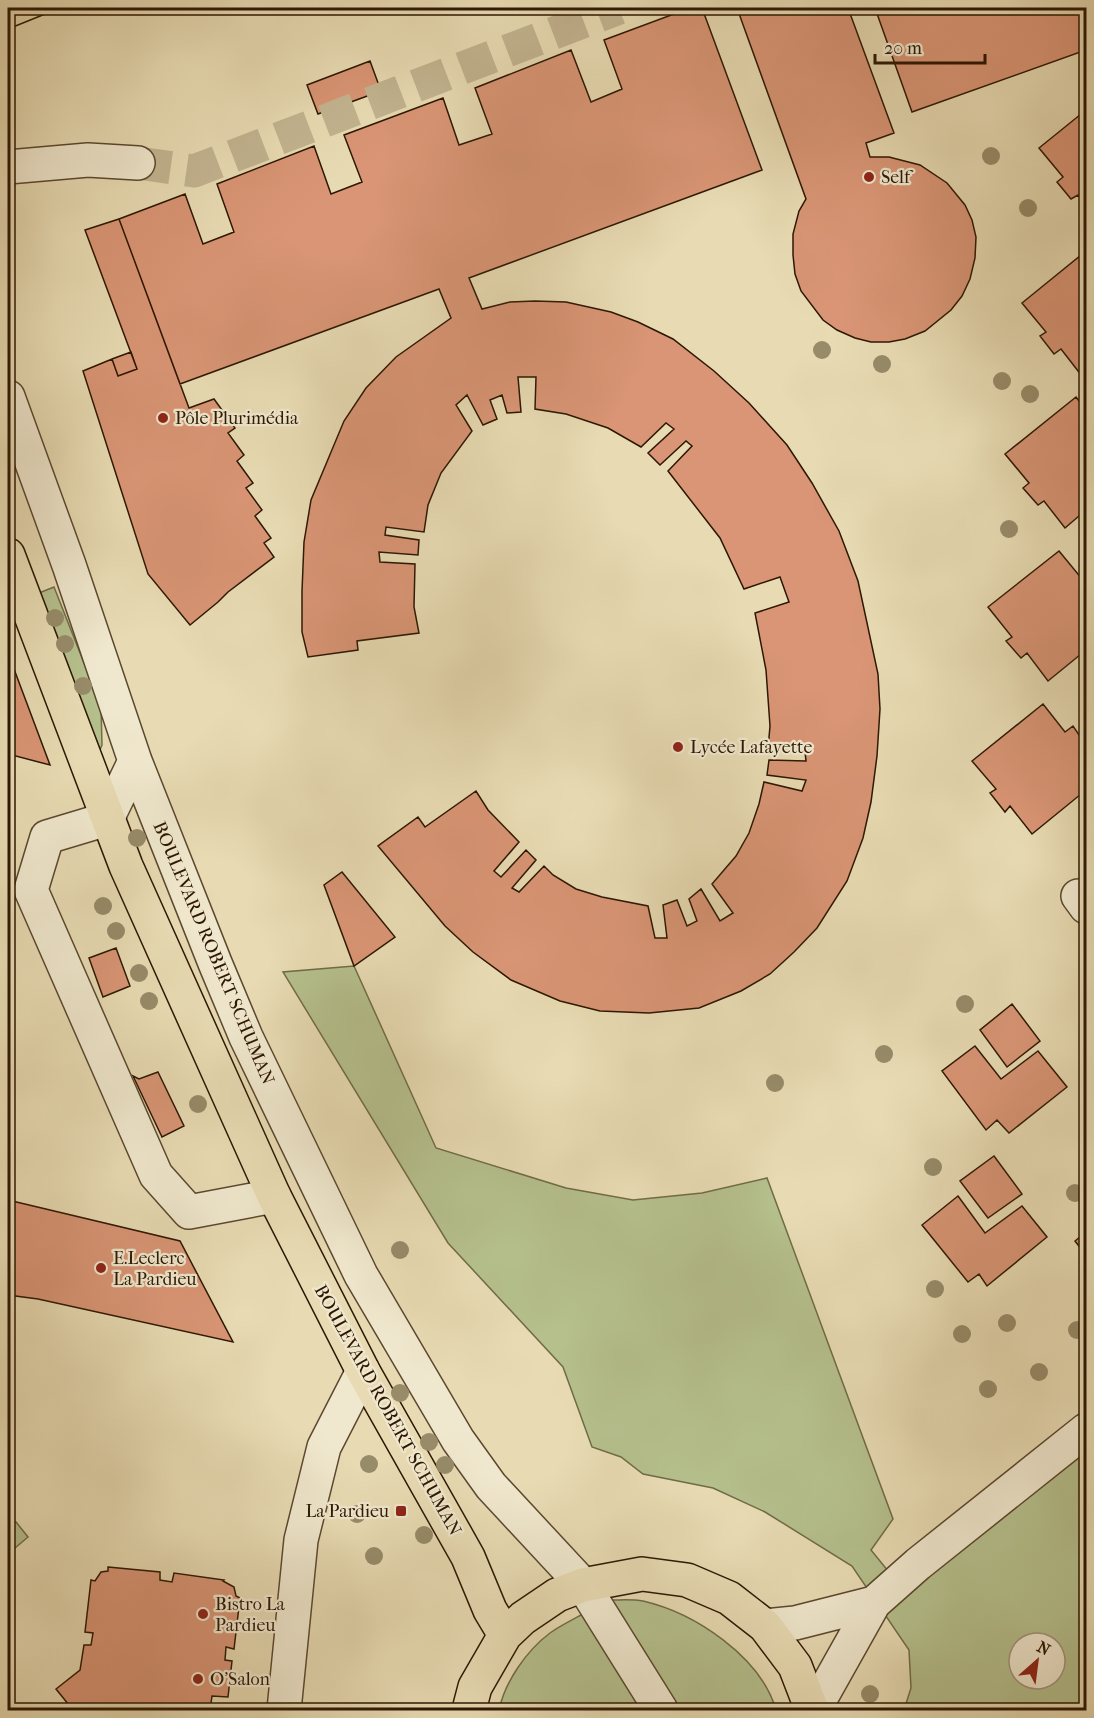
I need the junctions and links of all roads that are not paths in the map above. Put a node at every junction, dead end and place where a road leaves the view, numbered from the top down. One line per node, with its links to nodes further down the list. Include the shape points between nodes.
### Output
1 (138, 163): 2 (street, via 88,159)
2 (8, 168)
3 (8, 397): 5 (street, BOULEVARD ROBERT SCHUMAN)
4 (8, 555): 6 (main road, BOULEVARD ROBERT SCHUMAN)
5 (135, 761): 6 (street); 10 (street, BOULEVARD ROBERT SCHUMAN, via 246,1037 361,1275 458,1440 491,1486)
6 (107, 819): 7 (main road, BOULEVARD ROBERT SCHUMAN); 7 (street, via 47,837 30,890 151,1165 189,1212)
7 (274, 1196): 8 (main road, BOULEVARD ROBERT SCHUMAN)
8 (363, 1371): 13 (main road, BOULEVARD ROBERT SCHUMAN, via 468,1557); 14 (street, via 324,1447 306,1516)
9 (1086, 1430): 11 (street)
10 (583, 1585): 12 (main road, via 642,1574 687,1580 729,1598); 13 (main road, via 557,1594); 16 (street, BOULEVARD ROBERT SCHUMAN)
11 (874, 1603): 12 (street, via 795,1623); 17 (street)
12 (765, 1626): 17 (main road, via 795,1666)
13 (505, 1635): 15 (main road, via 475,1687)
14 (284, 1710)
15 (469, 1710)
16 (661, 1710)
17 (813, 1710)

